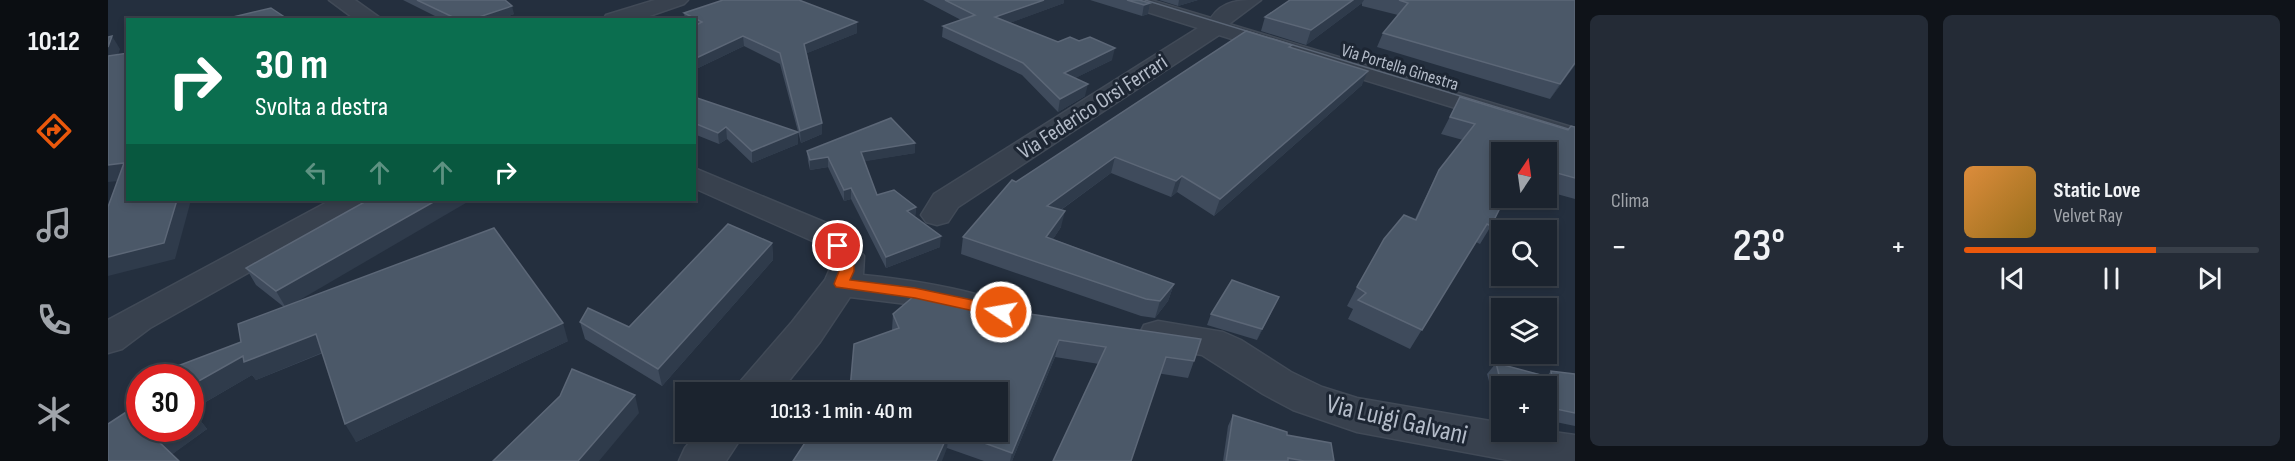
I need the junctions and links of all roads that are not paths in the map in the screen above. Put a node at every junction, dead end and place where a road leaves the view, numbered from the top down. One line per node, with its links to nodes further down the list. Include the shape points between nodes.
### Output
1 (340, 0): 7 (street)
2 (677, 0): 6 (street)
3 (1129, 0): 9 (street)
4 (1173, 0): 9 (street)
5 (1250, 0): 9 (street, Via Federico Orsi Ferrari)
6 (639, 10): 8 (street)
7 (369, 18)
8 (619, 18)
9 (1220, 21): 10 (street, Via Portella Ginestra); 11 (street, Via Portella Ginestra); 14 (street, Via Federico Orsi Ferrari, via 945,201)
10 (1575, 120)
11 (1575, 137)
12 (696, 178): 15 (street, via 829,236 847,256 847,271)
13 (352, 201): 18 (street, via 137,319)
14 (937, 215)
15 (841, 284): 16 (street, via 915,293); 19 (street)
16 (1001, 312)
17 (1128, 330): 21 (street, Via Luigi Galvani, via 1209,342 1308,399 1357,415)
18 (108, 339)
19 (764, 382)
20 (715, 442): 22 (street)
21 (1575, 454)
22 (701, 461)

